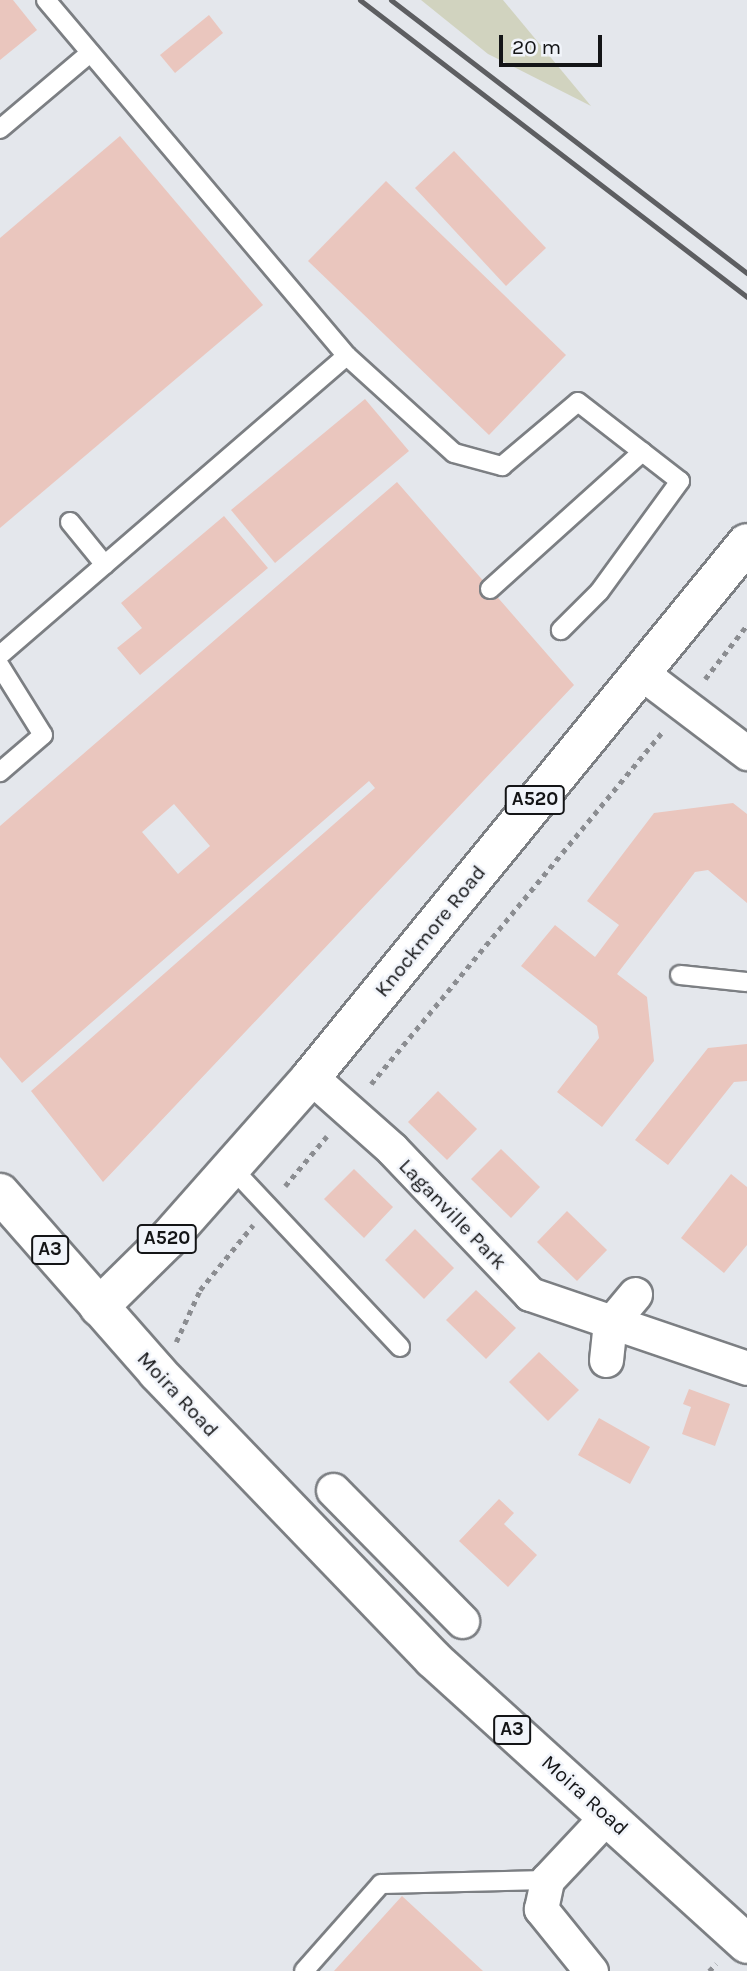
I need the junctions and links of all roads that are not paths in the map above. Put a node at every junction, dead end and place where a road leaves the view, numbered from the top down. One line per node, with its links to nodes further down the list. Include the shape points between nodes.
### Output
1 (46, 0): 2 (lane)
2 (90, 53): 3 (lane); 4 (lane)
3 (0, 129)
4 (347, 356): 5 (lane, via 454,453 502,466 578,402); 8 (lane)
5 (642, 452): 9 (lane); 10 (lane, via 680,481 599,592)
6 (70, 522): 8 (lane)
7 (747, 543): 13 (main road, Knockmore Road / A520)
8 (105, 565): 11 (lane)
9 (490, 589)
10 (561, 630)
11 (0, 655)
12 (0, 666): 15 (lane, via 43,735)
13 (639, 671): 14 (street); 18 (main road, Knockmore Road / A520)
14 (747, 753)
15 (0, 772)
16 (680, 975): 17 (lane)
17 (747, 982)
18 (311, 1077): 19 (main road, Knockmore Road / A520); 23 (street, Laganville Park, via 350,1109 530,1294)
19 (231, 1167): 22 (main road, Knockmore Road / A520); 24 (lane)
20 (0, 1193): 22 (main road, Moira Road / A3)
21 (635, 1294): 23 (street)
22 (99, 1307): 29 (main road, Moira Road / A3)
23 (610, 1324): 25 (street); 26 (street, Laganville Park)
24 (400, 1347)
25 (606, 1360)
26 (747, 1368)
27 (332, 1490): 28 (street)
28 (397, 1556): 29 (street); 30 (street)
29 (363, 1588): 31 (main road, Moira Road / A3, via 433,1659)
30 (462, 1621)
31 (608, 1815): 32 (street); 33 (main road, Moira Road / A3)
32 (547, 1880): 34 (lane, via 382,1885); 35 (street, via 541,1909)
33 (747, 1944)
34 (304, 1971)
35 (592, 1971)

